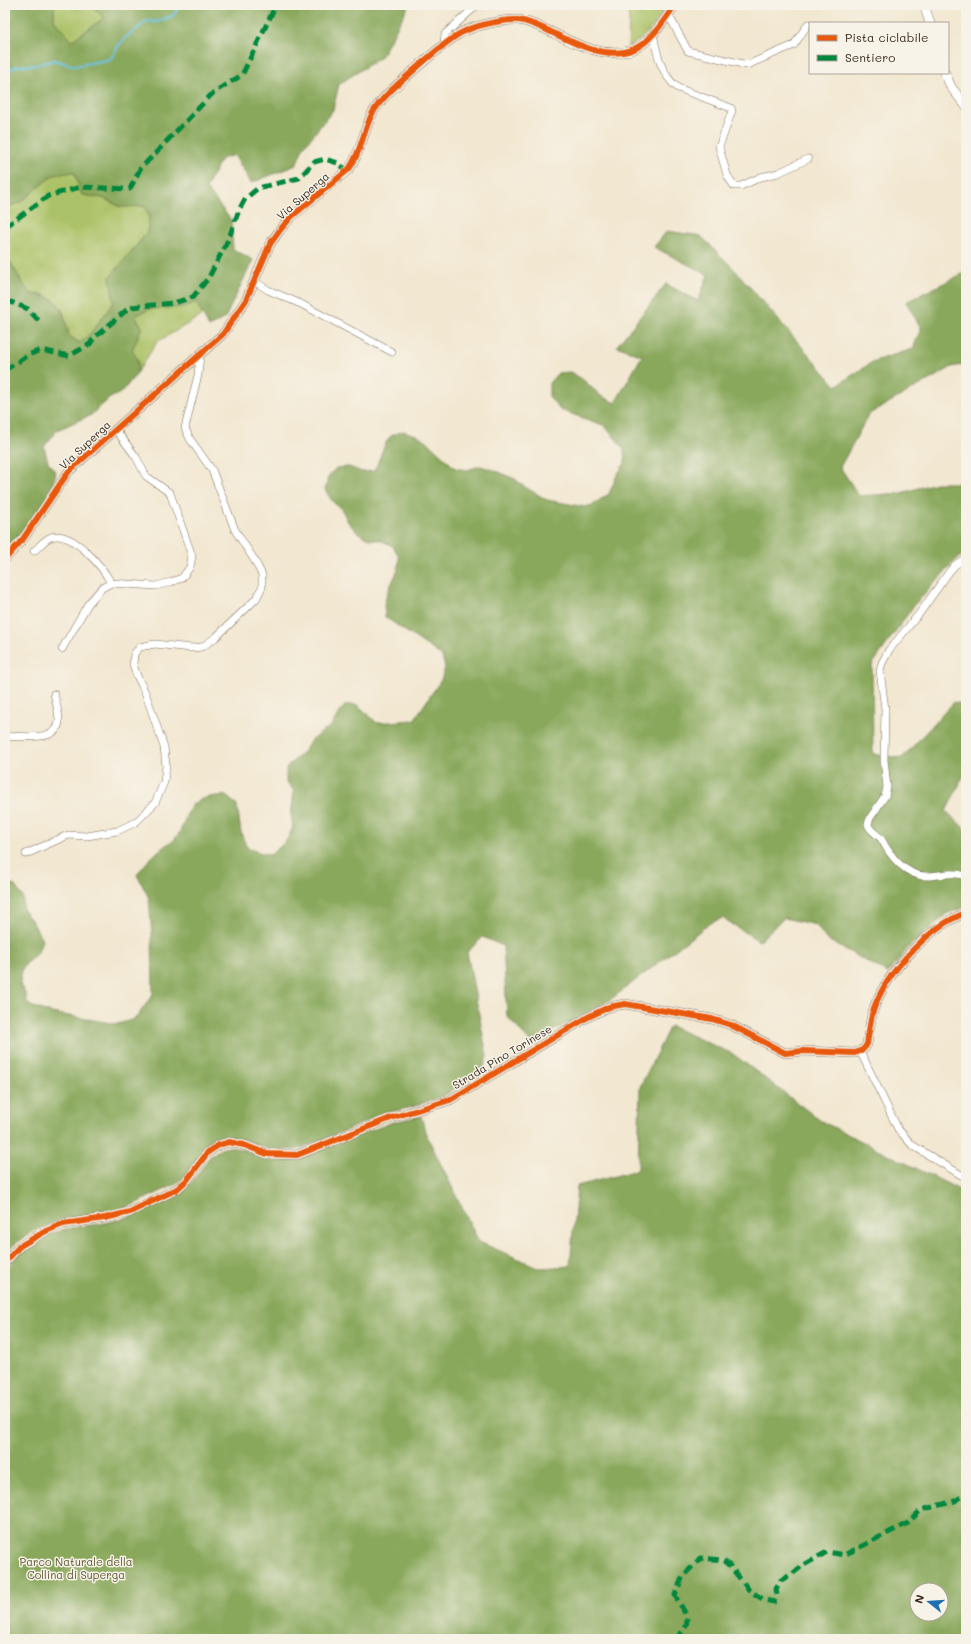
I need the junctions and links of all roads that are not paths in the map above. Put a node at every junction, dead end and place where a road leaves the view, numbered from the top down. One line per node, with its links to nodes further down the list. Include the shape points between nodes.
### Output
1 (477, 5): 8 (street, via 445,34)
2 (675, 5): 4 (street, Via Superga)
3 (924, 5): 5 (street)
4 (668, 14): 6 (street, via 688,51 747,65 794,45); 7 (street, Via Superga)
5 (930, 22)
6 (808, 24)
7 (652, 34): 8 (street, Via Superga, via 634,49 606,52 575,43 519,20 476,28 461,33); 11 (street, via 658,58 673,84 731,108 719,147 727,175 734,186 778,173)
8 (444, 44): 12 (street, Via Superga, via 388,93 372,113 355,161 343,175 291,217 280,230 270,244)
9 (945, 74): 10 (street, via 951,87)
10 (966, 106)
11 (808, 159)
12 (254, 281): 13 (street); 14 (street, Via Superga, via 246,300 222,334)
13 (392, 352)
14 (200, 355): 15 (street, Via Superga); 23 (street, via 198,375 185,428 212,470 235,530 262,575 262,587 256,599 202,647 155,644 140,647 134,654 133,664 164,747 164,782 155,803 136,822 117,831 87,836 68,835)
15 (116, 430): 18 (street, Via Superga, via 69,471 23,539); 19 (street, via 136,457 146,476 170,493 192,556 190,567 182,578 171,582 156,586)
16 (34, 551): 19 (street, via 49,537 58,536 68,540 90,556)
17 (966, 558): 24 (street, via 949,572 889,650 882,663 880,671 885,709 884,760 887,787 885,796 868,824 887,850 913,874 928,876 945,873)
18 (5, 559)
19 (111, 583): 20 (street, via 102,588 88,604)
20 (62, 649)
21 (54, 694): 22 (street, via 59,722 55,730 42,738 12,735)
22 (5, 737)
23 (26, 854)
24 (966, 876)
25 (966, 913): 26 (street, via 953,917 920,942 894,972 875,1006 867,1044 865,1049)
26 (860, 1051): 27 (street, via 898,1129 912,1145); 28 (street, Strada Pino Torinese, via 785,1053 731,1025 712,1019 625,1004 609,1007 450,1100 391,1118 297,1155 267,1154 229,1142 219,1145 208,1152 177,1189 130,1212 63,1224 46,1231 20,1246)
27 (966, 1178)
28 (5, 1262)
29 (5, 1417): 30 (street)
30 (5, 1423)

